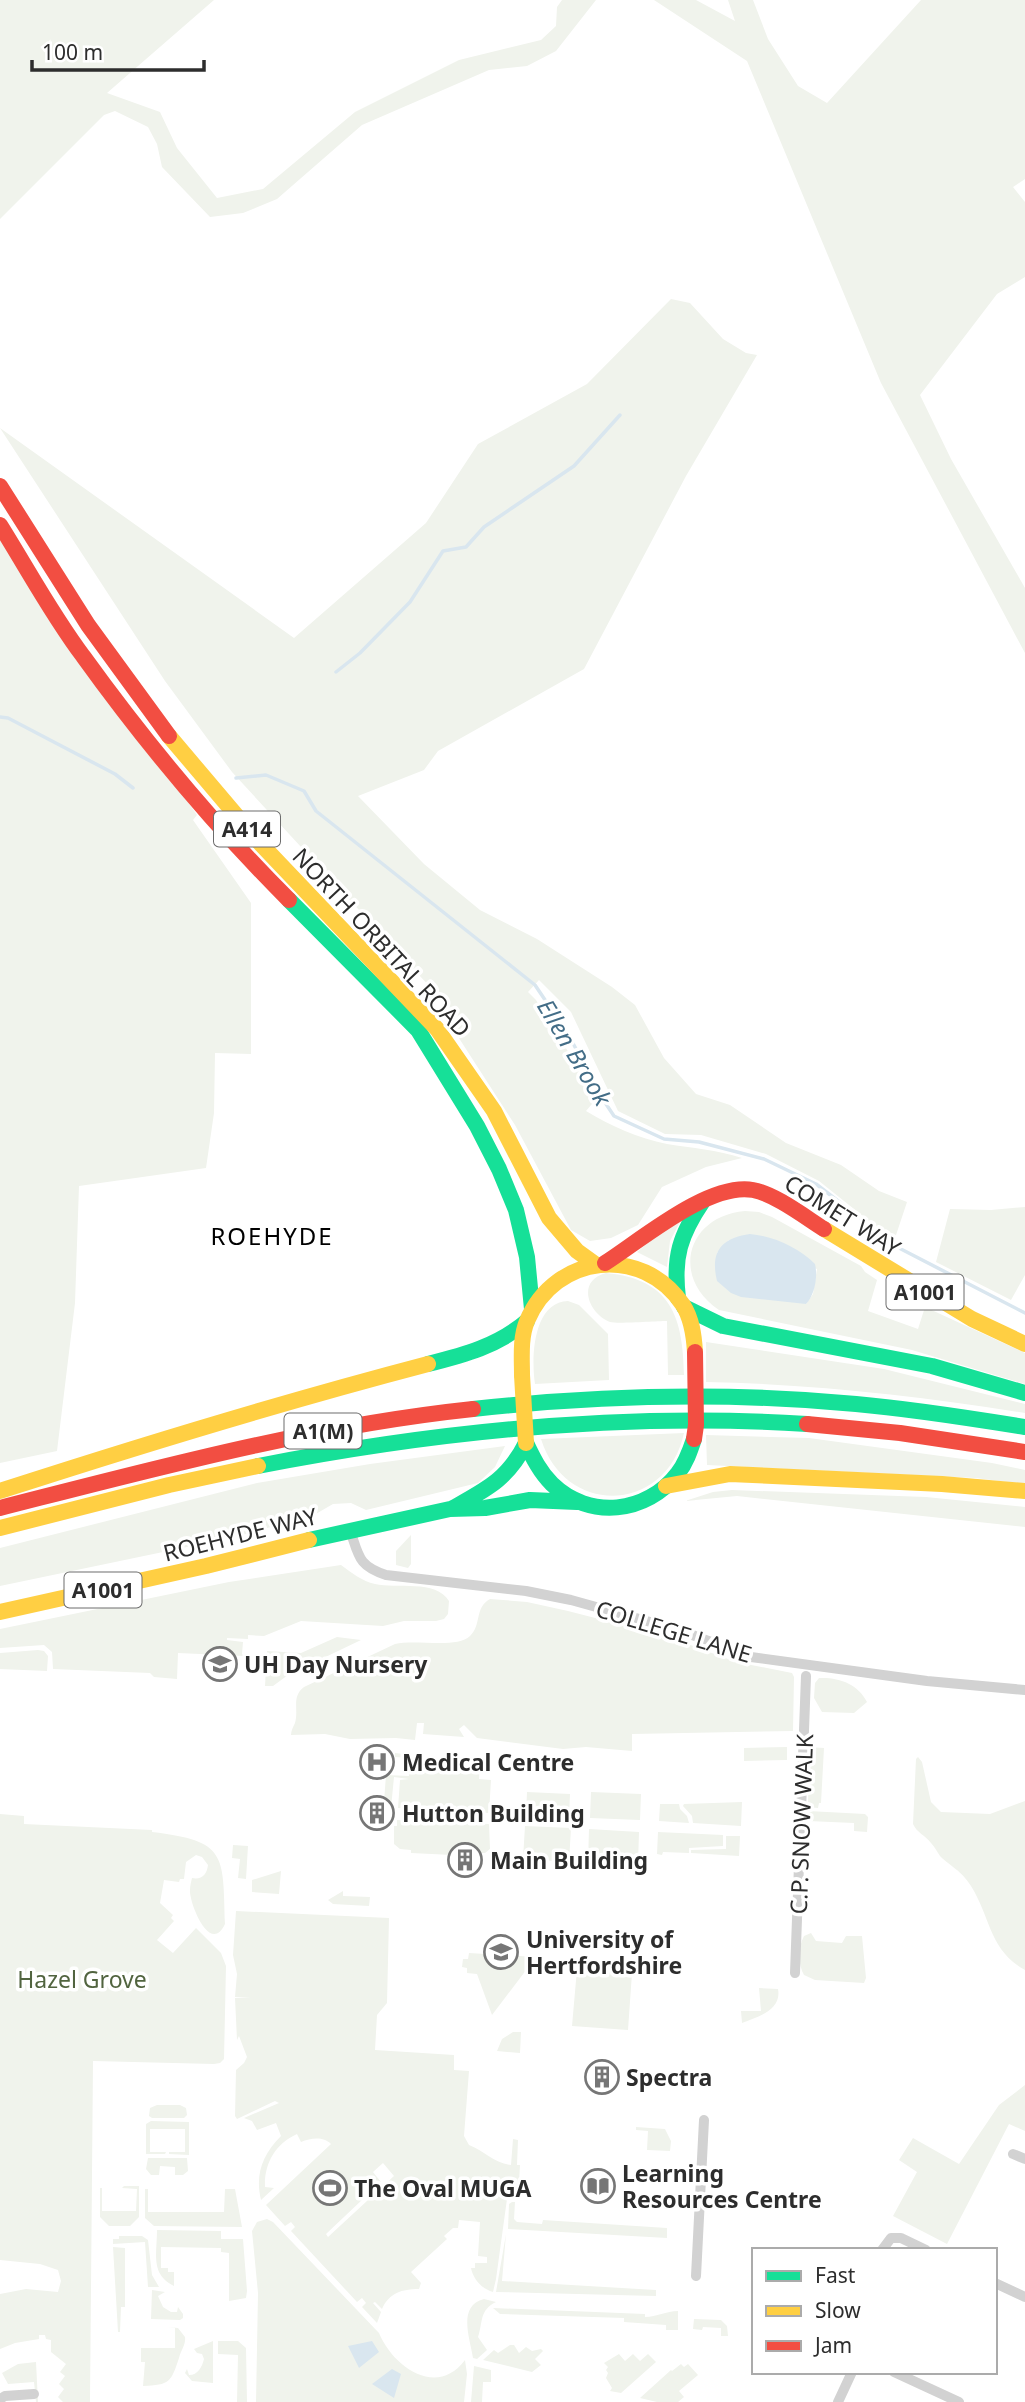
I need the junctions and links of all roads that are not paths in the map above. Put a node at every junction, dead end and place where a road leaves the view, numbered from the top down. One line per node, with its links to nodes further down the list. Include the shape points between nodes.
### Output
1 (0, 486): 4 (main road, NORTH ORBITAL ROAD / A414, via 75,607 144,704 257,840 445,1040 500,1121 557,1233 579,1254)
2 (0, 525): 6 (main road, NORTH ORBITAL ROAD / A414, via 81,653 167,766 255,866 418,1030 477,1126 516,1210 527,1257)
3 (705, 1198): 4 (main road, COMET WAY / A1001); 5 (main road, via 685,1226 677,1250 675,1274); 7 (main road, COMET WAY / A1001, via 739,1190 768,1195 972,1320)
4 (600, 1263): 5 (main road, via 630,1266 654,1275); 6 (main road, via 558,1279)
5 (681, 1302): 8 (main road, via 723,1326 932,1366); 12 (main road, bridge, via 692,1325 695,1352 694,1438 680,1471)
6 (530, 1315): 10 (main road, bridge, via 522,1355); 13 (main road, via 512,1334 475,1353 306,1396)
7 (1025, 1344)
8 (1025, 1393)
9 (1025, 1427): 16 (main road, A1(M), via 920,1410 798,1399 652,1396 469,1408 265,1442)
10 (526, 1443): 15 (main road, via 545,1479); 17 (main road, ROEHYDE WAY / A1001, via 504,1479)
11 (1025, 1452): 18 (main road, A1(M), via 874,1429 771,1422 576,1425 471,1434 266,1465)
12 (666, 1486): 14 (main road, via 730,1474); 15 (main road, via 624,1507)
13 (0, 1491)
14 (1025, 1491)
15 (577, 1502): 17 (main road, ROEHYDE WAY / A1001, via 530,1500)
16 (0, 1508)
17 (450, 1509): 19 (main road, ROEHYDE WAY / A1001)
18 (0, 1528)
19 (350, 1530): 20 (main road, ROEHYDE WAY / A1001); 22 (street, COLLEGE LANE, via 359,1558 369,1570 386,1575 571,1600 679,1630 751,1657)
20 (0, 1612)
21 (806, 1676): 23 (street, C.P. SNOW WALK)
22 (1025, 1690)
23 (795, 1973)
24 (704, 2120): 29 (street)
25 (1013, 2154): 26 (street)
26 (1025, 2159)
27 (884, 2248): 28 (street, via 891,2238)
28 (922, 2248)
29 (696, 2276)
30 (997, 2284): 31 (street)
31 (1025, 2297)
32 (851, 2374): 36 (street)
33 (898, 2374): 37 (street)
34 (34, 2394): 35 (street)
35 (0, 2399)
36 (838, 2402)
37 (959, 2402)

